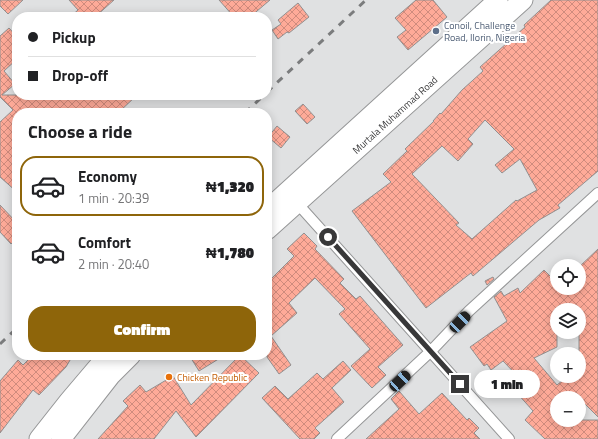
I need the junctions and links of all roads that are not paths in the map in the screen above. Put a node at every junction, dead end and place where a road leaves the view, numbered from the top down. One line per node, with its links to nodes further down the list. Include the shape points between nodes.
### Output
1 (498, 0): 5 (highway, Murtala Muhammad Road)
2 (523, 0): 4 (highway, Murtala Muhammad Road)
3 (598, 194): 7 (street, via 469,312)
4 (297, 202): 6 (highway, Murtala Muhammad Road); 7 (street)
5 (272, 205)
6 (272, 225)
7 (431, 352): 12 (street); 13 (street)
8 (104, 360): 10 (highway)
9 (126, 360): 11 (highway)
10 (39, 439)
11 (60, 439)
12 (337, 439)
13 (509, 439)

